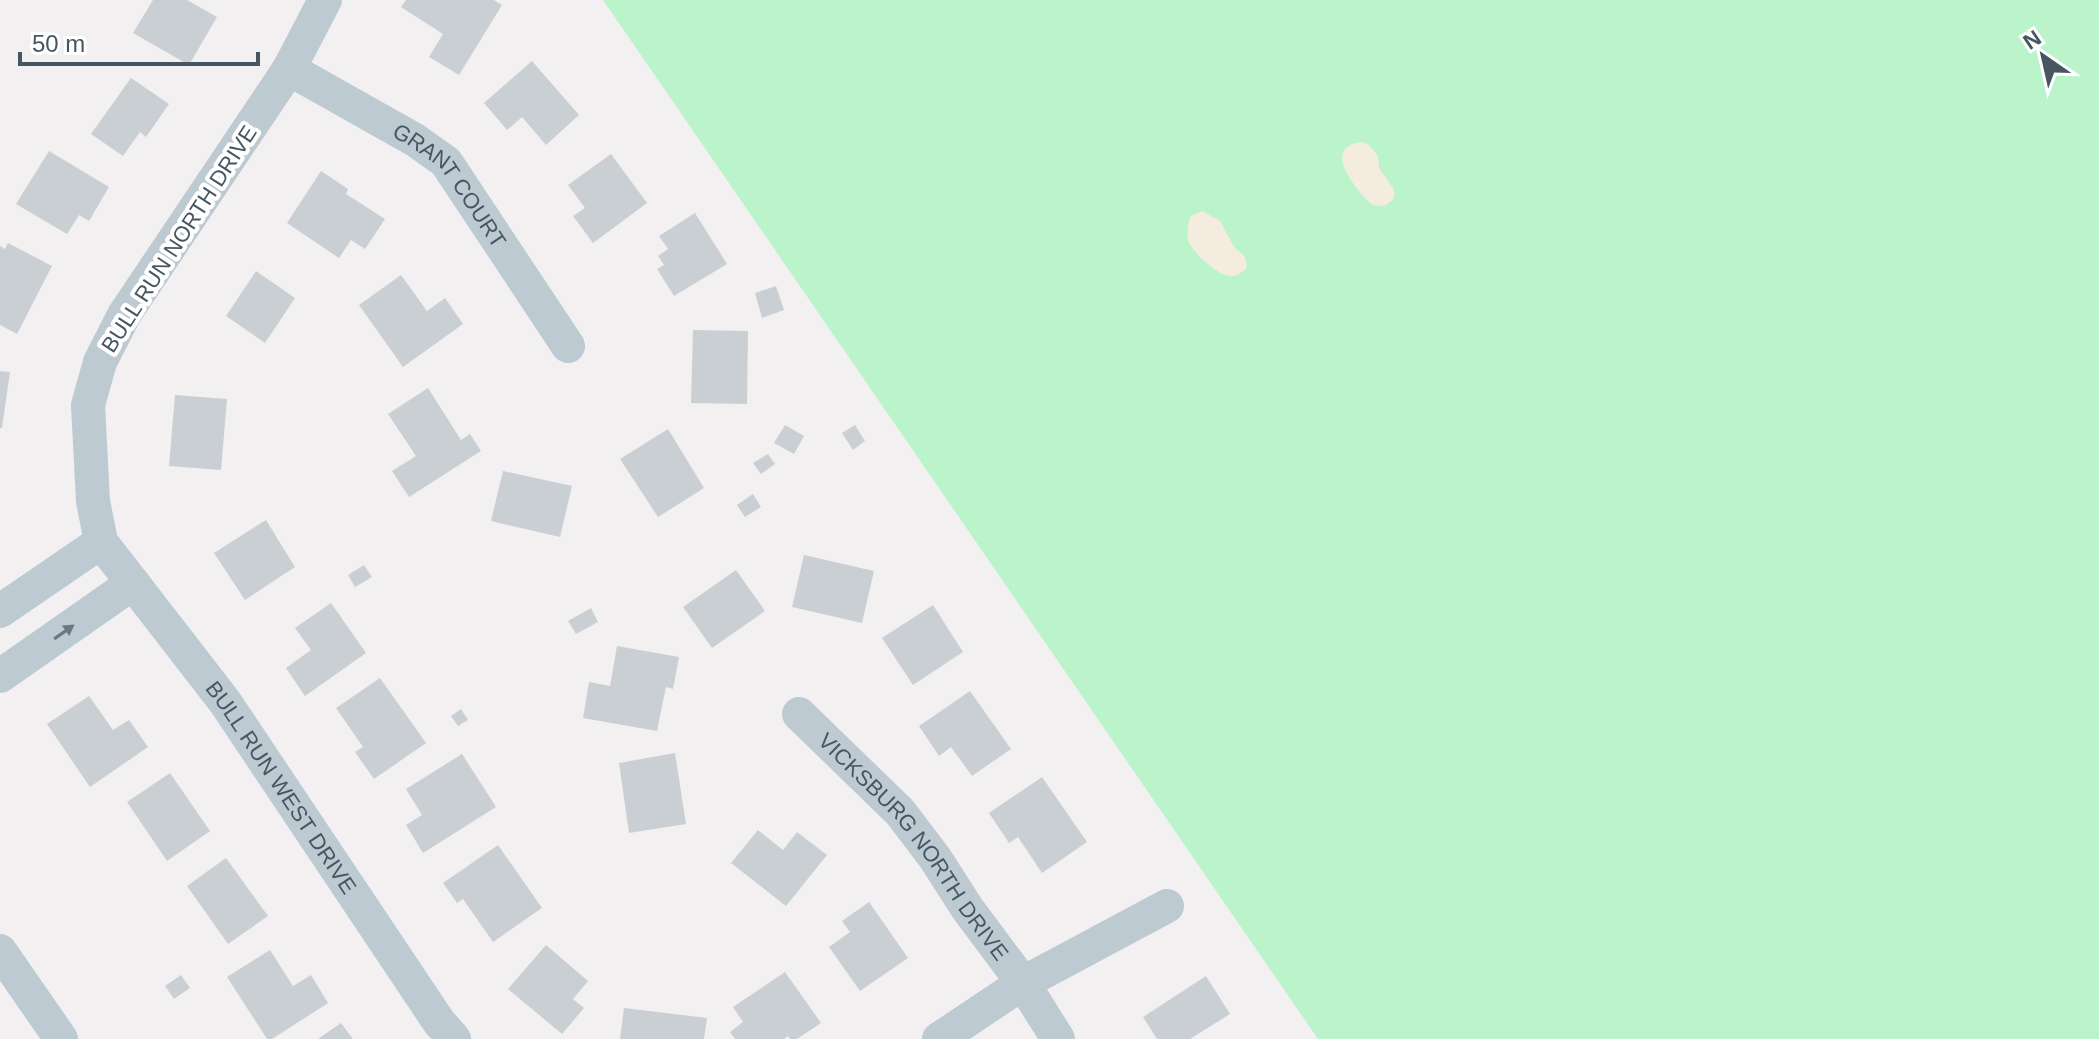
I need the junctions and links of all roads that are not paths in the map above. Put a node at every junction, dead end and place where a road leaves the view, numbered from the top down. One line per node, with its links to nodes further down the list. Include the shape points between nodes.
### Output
1 (325, 0): 2 (street, BULL RUN NORTH DRIVE)
2 (289, 69): 3 (street, GRANT COURT, via 446,162); 4 (street, BULL RUN NORTH DRIVE, via 124,315 100,362 88,405 93,501)
3 (568, 346)
4 (101, 542): 5 (street, BULL RUN WEST DRIVE); 6 (street)
5 (133, 583): 7 (street, one-way to 5); 13 (street, BULL RUN WEST DRIVE, via 225,702)
6 (0, 611)
7 (0, 676)
8 (799, 714): 11 (street, VICKSBURG NORTH DRIVE, via 900,812)
9 (1167, 906): 11 (street)
10 (0, 951): 12 (street)
11 (1023, 983): 14 (street); 15 (street, VICKSBURG NORTH DRIVE)
12 (61, 1039)
13 (454, 1039)
14 (939, 1039)
15 (1058, 1039)

